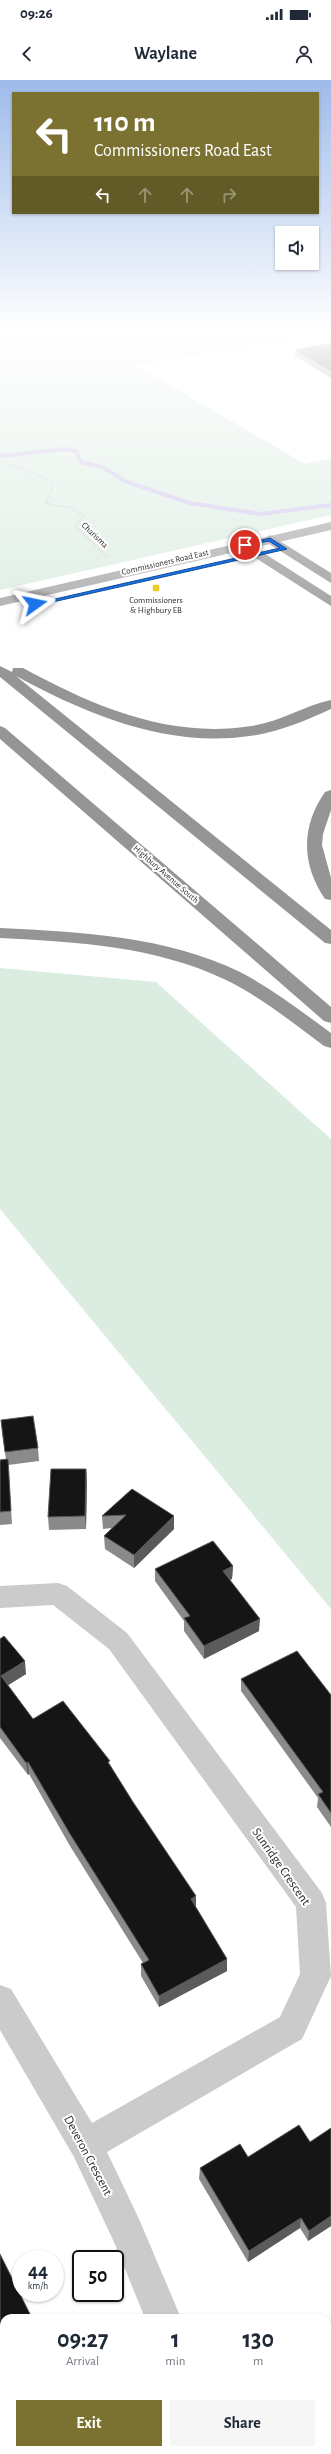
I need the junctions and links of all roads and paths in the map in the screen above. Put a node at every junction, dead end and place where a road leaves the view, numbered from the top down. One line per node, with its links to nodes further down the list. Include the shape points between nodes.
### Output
1 (0, 461): 8 (path, Charisma, via 52,481 53,488 45,503 71,508 84,516 75,527)
2 (331, 526): 3 (main road, Commissioners Road East)
3 (270, 539): 5 (main road, Commissioners Road East); 6 (highway)
4 (331, 539): 6 (main road, Commissioners Road East)
5 (245, 545): 7 (highway); 11 (main road, Commissioners Road East)
6 (284, 549): 7 (main road, Commissioners Road East); 9 (highway)
7 (259, 554): 10 (highway); 11 (main road, Commissioners Road East)
8 (110, 560)
9 (331, 579)
10 (331, 602)
11 (2, 608)
12 (0, 661): 14 (highway, via 72,701 113,718 141,726 187,733 262,729 289,722)
13 (0, 670): 19 (highway)
14 (331, 704)
15 (0, 731): 20 (highway, Highbury Avenue South)
16 (331, 795): 17 (highway, via 318,818 313,842 317,868)
17 (331, 895)
18 (0, 932): 21 (highway, via 88,938 140,945 176,954 232,976 263,993)
19 (331, 939)
20 (331, 1017)
21 (331, 1042)
22 (0, 1597): 24 (street, Sunridge Crescent, via 58,1594 118,1642 311,1903 316,1975 291,2028)
23 (0, 2000): 24 (street, Deveron Crescent)
24 (86, 2145): 25 (street, Deveron Crescent, via 127,2231)
25 (161, 2314)

